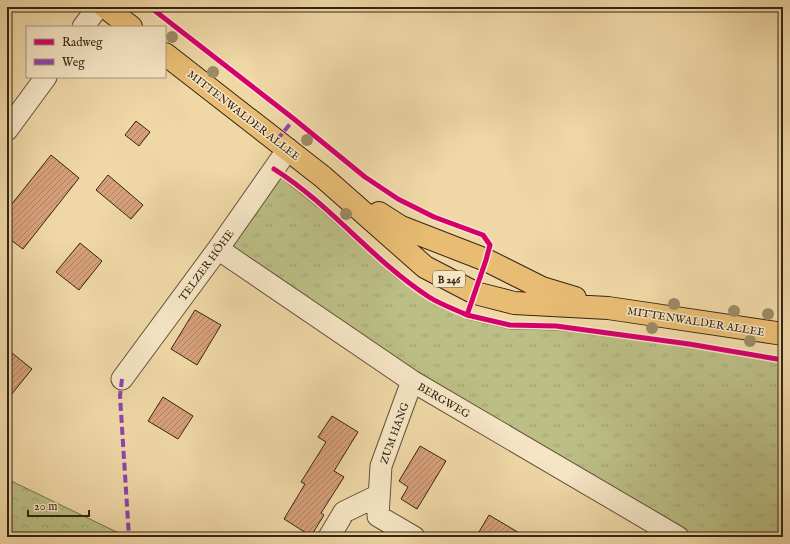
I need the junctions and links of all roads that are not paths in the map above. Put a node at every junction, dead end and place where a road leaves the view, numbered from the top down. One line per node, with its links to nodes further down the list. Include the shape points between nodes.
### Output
1 (98, 7): 3 (street)
2 (105, 7): 4 (main road)
3 (84, 26)
4 (130, 26)
5 (166, 55): 8 (main road, MITTENWALDER ALLEE / B 246)
6 (45, 78): 7 (street)
7 (7, 130)
8 (288, 149): 9 (main road, MITTENWALDER ALLEE / B 246); 10 (street, TELZER HÖHE)
9 (323, 177): 11 (main road, MITTENWALDER ALLEE / B 246, via 401,227 486,260 542,288); 11 (main road, MITTENWALDER ALLEE / B 246, via 426,268 475,293 514,303)
10 (218, 249): 13 (street, TELZER HÖHE); 14 (street, BERGWEG)
11 (608, 308): 12 (main road, MITTENWALDER ALLEE / B 246)
12 (783, 334)
13 (122, 379)
14 (412, 381): 15 (street, ZUM HANG, via 381,466); 18 (street, BERGWEG)
15 (379, 495): 16 (street, via 344,512); 17 (street, ZUM HANG, via 378,516)
16 (329, 537)
17 (414, 537)
18 (678, 537)

